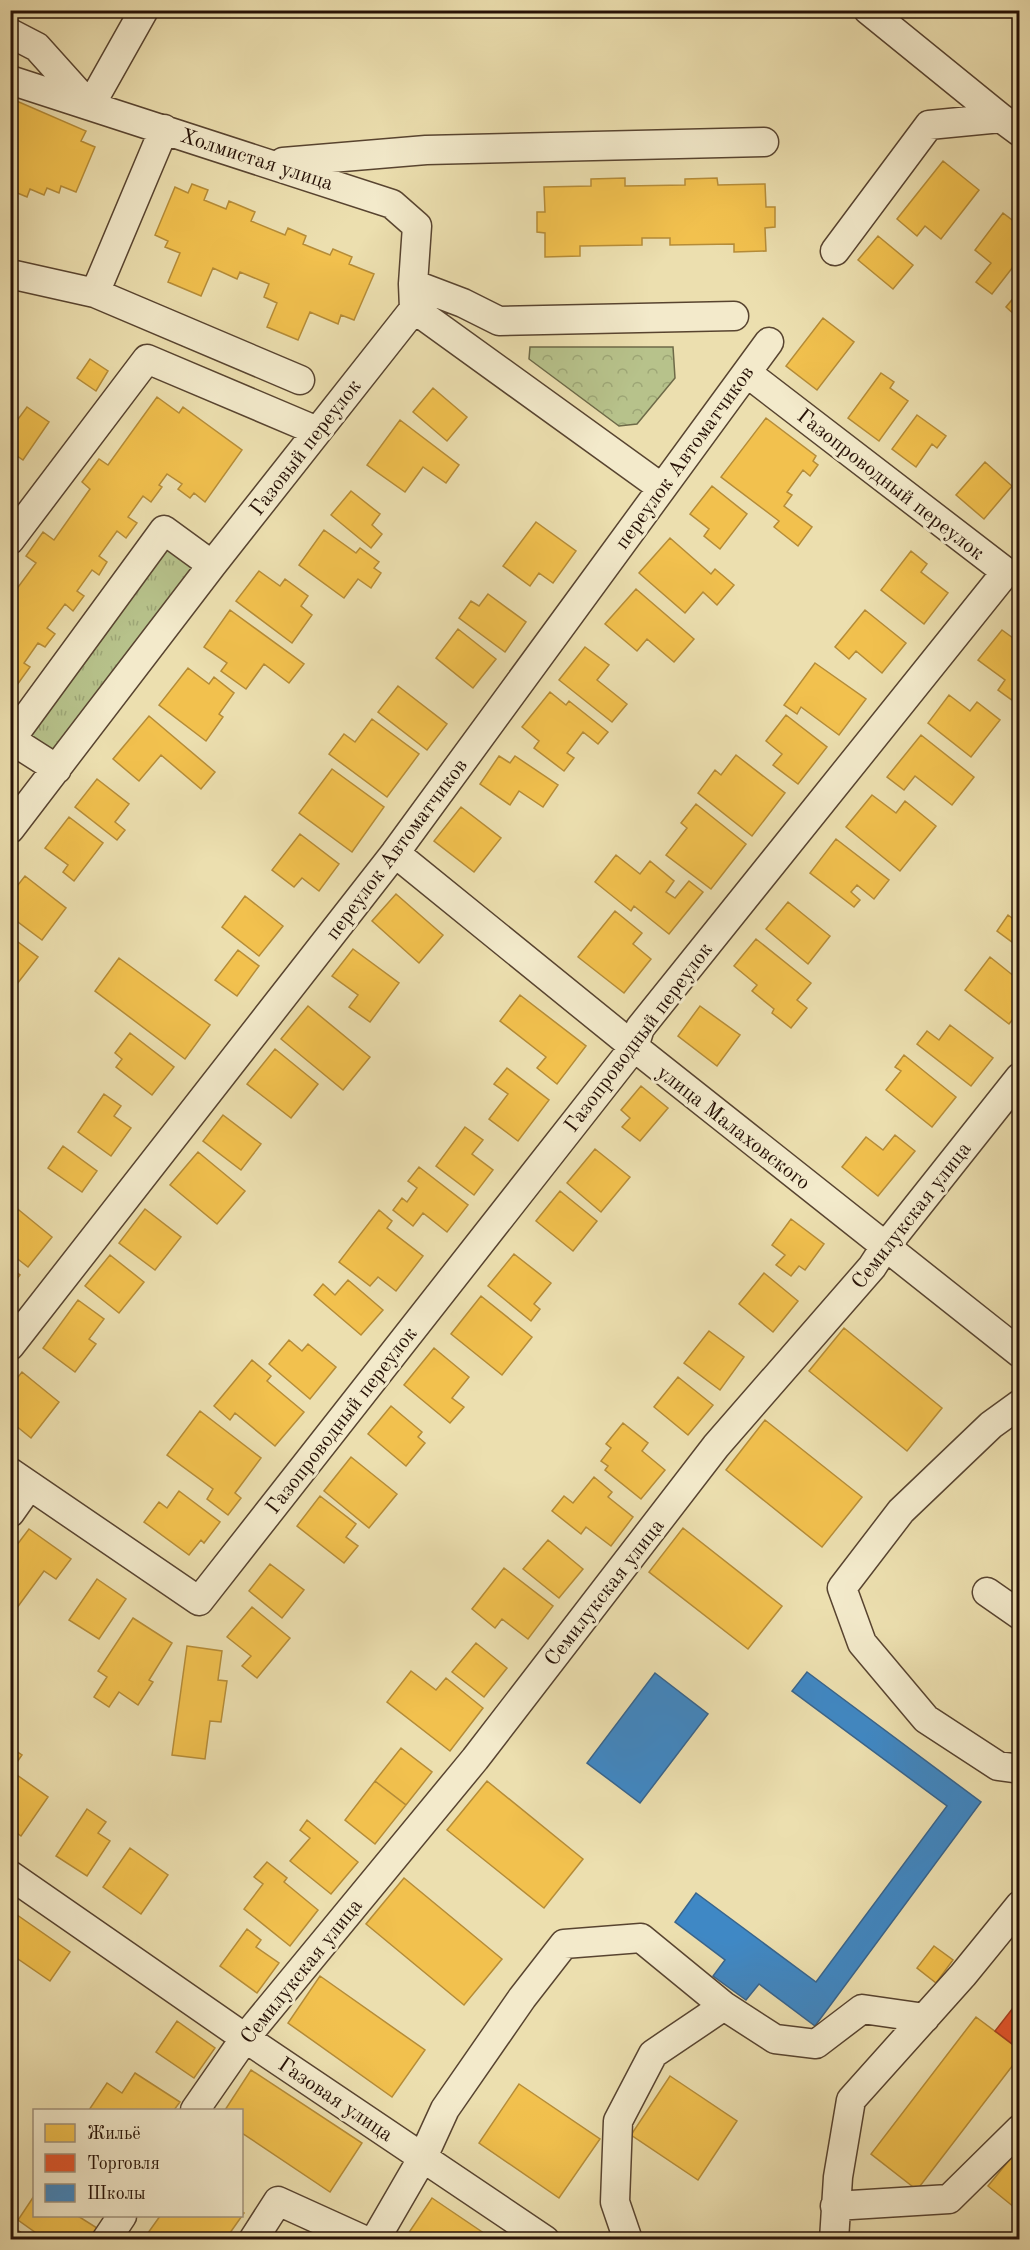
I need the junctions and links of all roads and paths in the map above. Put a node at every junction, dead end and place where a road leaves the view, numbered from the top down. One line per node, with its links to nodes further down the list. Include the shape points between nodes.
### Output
1 (144, 10): 5 (street)
2 (868, 10): 6 (street)
3 (10, 33): 5 (street, via 37,47)
4 (10, 80): 5 (street, Холмистая улица)
5 (90, 106): 7 (street, Холмистая улица)
6 (1010, 125): 10 (street, via 929,126)
7 (164, 129): 9 (street, Холмистая улица); 12 (street)
8 (764, 142): 9 (street, via 426,150)
9 (271, 163): 13 (street, Холмистая улица, via 392,204 417,226)
10 (835, 251)
11 (10, 274): 12 (street)
12 (95, 293): 17 (street)
13 (413, 296): 14 (street, via 463,303 499,321); 18 (street, Газовый переулок); 19 (street)
14 (734, 316)
15 (769, 342): 16 (street, переулок Автоматчиков)
16 (747, 373): 19 (street, переулок Автоматчиков); 26 (street, Газопроводный переулок, via 1006,572 639,1028)
17 (300, 380)
18 (317, 431): 20 (street, via 147,359); 21 (street, Газовый переулок)
19 (662, 488): 25 (street, переулок Автоматчиков)
20 (10, 540)
21 (212, 565): 22 (street, via 164,530); 23 (street, Газовый переулок)
22 (11, 739): 23 (street)
23 (57, 769): 24 (street, Газовый переулок)
24 (10, 829)
25 (395, 853): 26 (street, улица Малаховского); 29 (street, переулок Автоматчиков)
26 (633, 1047): 28 (street, улица Малаховского); 32 (street, Газопроводный переулок, via 199,1601)
27 (1020, 1077): 28 (street, Семилукская улица)
28 (885, 1247): 30 (street, улица Малаховского); 41 (street, Семилукская улица, via 716,1446 475,1759)
29 (10, 1346)
30 (1020, 1353)
31 (1020, 1404): 36 (street, via 991,1425 901,1511 842,1588 862,1643 926,1719 998,1766)
32 (20, 1479): 33 (street)
33 (10, 1513)
34 (987, 1592): 35 (street)
35 (1020, 1615)
36 (1020, 1769)
37 (10, 1875): 41 (street, Газовая улица)
38 (1020, 1905): 40 (street)
39 (724, 2006): 40 (street, via 775,2039 816,2044 862,2009); 44 (street, via 641,1938 564,1944 445,2109); 52 (street, via 653,2054 618,2121 615,2202)
40 (925, 2018): 45 (street, via 851,2100)
41 (245, 2038): 42 (street, Семилукская улица); 44 (street, Газовая улица)
42 (196, 2109)
43 (1020, 2129): 45 (street, via 949,2199)
44 (423, 2157): 50 (street); 51 (street, Газовая улица)
45 (835, 2206): 53 (street)
46 (121, 2217): 47 (street)
47 (106, 2240)
48 (253, 2240): 49 (street, via 278,2202)
49 (364, 2240)
50 (375, 2240)
51 (545, 2240)
52 (628, 2240)
53 (834, 2240)

